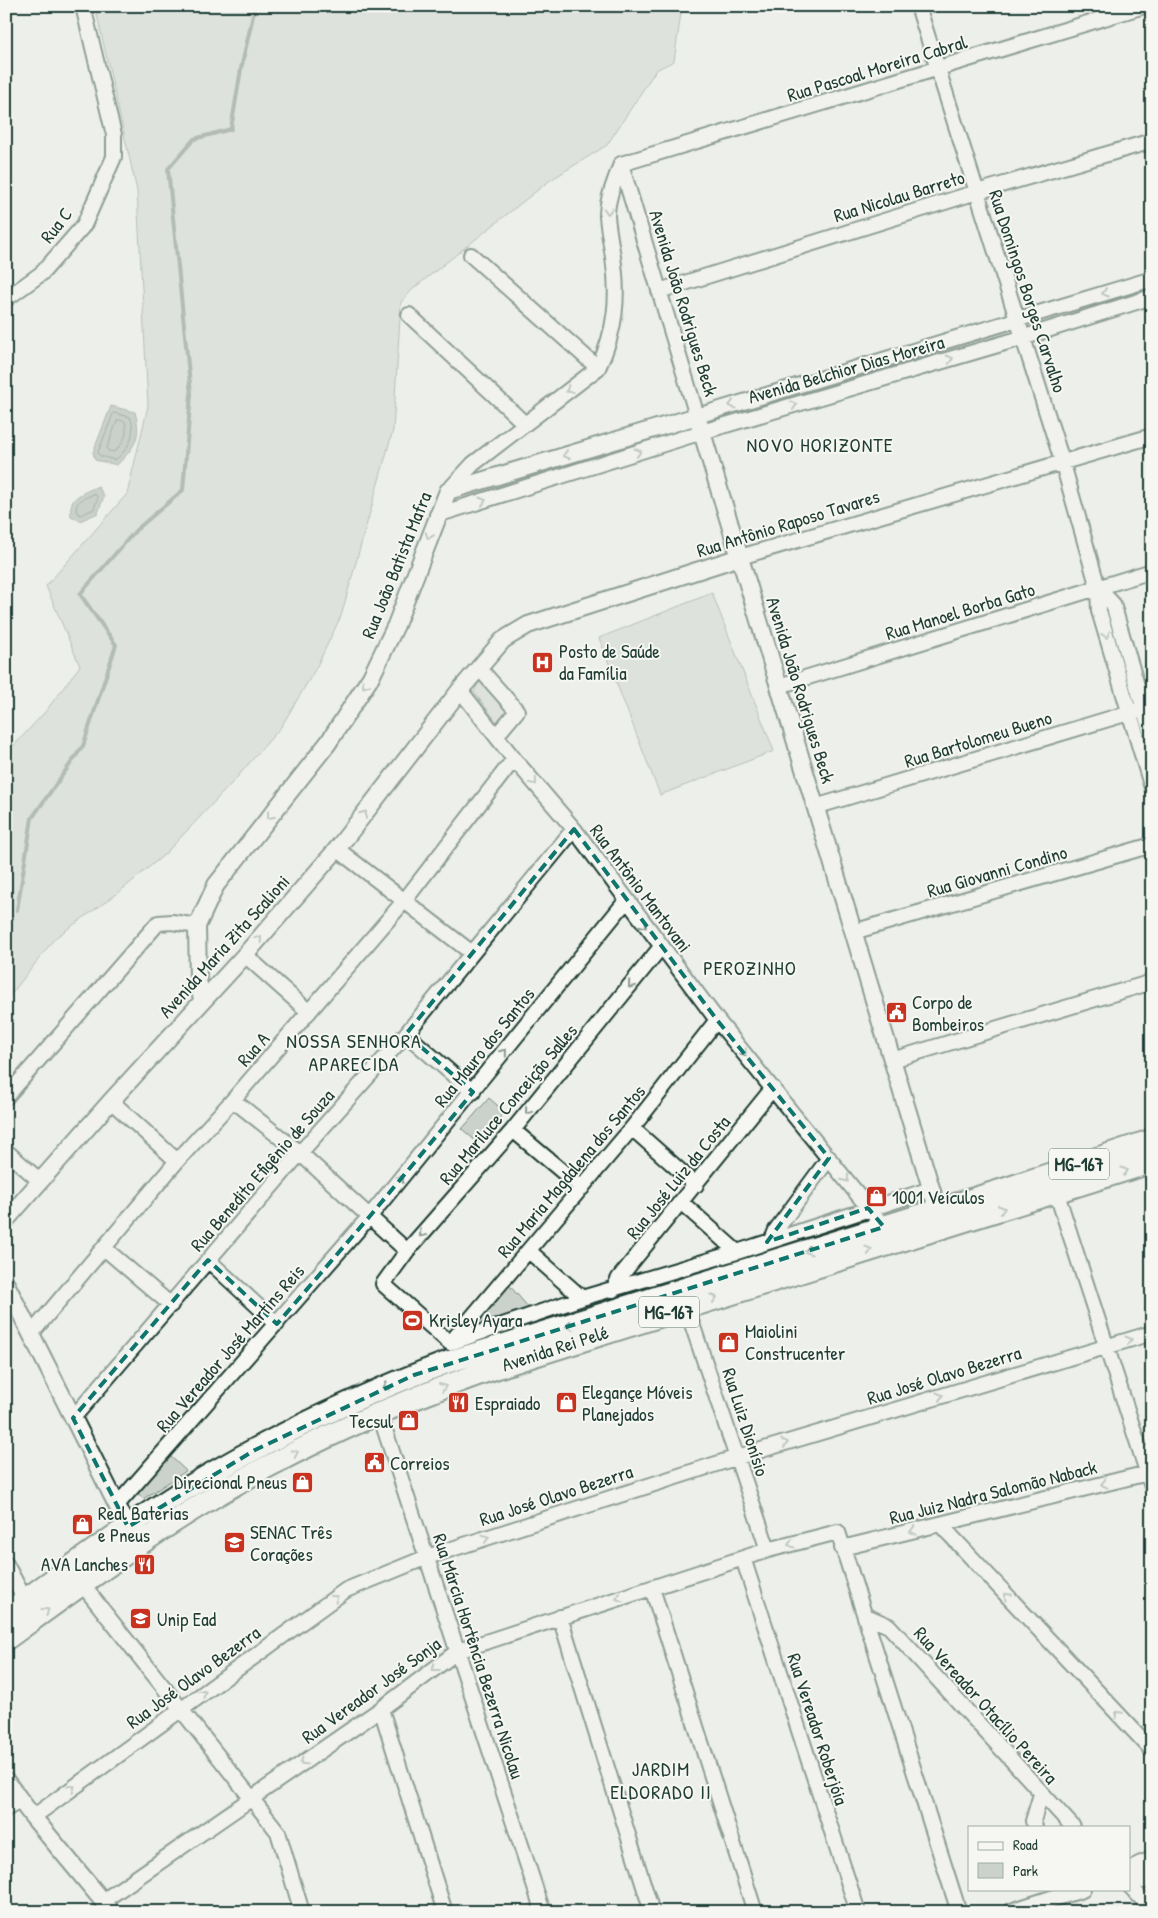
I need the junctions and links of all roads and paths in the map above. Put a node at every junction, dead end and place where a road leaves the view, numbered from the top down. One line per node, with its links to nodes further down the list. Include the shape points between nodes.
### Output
1 (83, 6): 12 (street, Rua C, via 114,135 114,157 84,225 42,273)
2 (918, 6): 4 (street, Rua Domingos Borges Carvalho)
3 (1144, 6): 4 (street, Rua Pascoal Moreira Cabral)
4 (937, 69): 6 (street, Rua Pascoal Moreira Cabral); 7 (street, Rua Domingos Borges Carvalho)
5 (1152, 140): 7 (street, Rua Nicolau Barreto)
6 (621, 164): 10 (street, Avenida João Rodrigues Beck); 16 (street, Rua João Batista Mafra, one-way to 16, via 609,198 607,215 617,289 616,315 608,348)
7 (977, 192): 10 (street, Rua Nicolau Barreto); 14 (street, Rua Domingos Borges Carvalho)
8 (471, 255): 16 (street)
9 (1152, 279): 14 (street, Avenida Belchior Dias Moreira, one-way to 14)
10 (659, 290): 17 (street, Avenida João Rodrigues Beck)
11 (1152, 297): 15 (street, Avenida Belchior Dias Moreira)
12 (6, 299)
13 (409, 315): 18 (street)
14 (1019, 319): 15 (street, Rua Domingos Borges Carvalho); 17 (street, Avenida Belchior Dias Moreira, one-way to 17)
15 (1025, 337): 19 (street, Avenida Belchior Dias Moreira, one-way to 15); 21 (street, Rua Domingos Borges Carvalho)
16 (598, 368): 18 (street, Rua João Batista Mafra, one-way to 18)
17 (697, 416): 19 (street, Avenida João Rodrigues Beck); 22 (street, Avenida Belchior Dias Moreira, one-way to 22)
18 (524, 423): 22 (street, Rua João Batista Mafra, via 473,464)
19 (702, 432): 23 (street, Avenida Belchior Dias Moreira, one-way to 19); 24 (street, Avenida João Rodrigues Beck)
20 (1152, 436): 21 (street, Rua Antônio Raposo Tavares)
21 (1063, 464): 24 (street, Rua Antônio Raposo Tavares); 26 (street, Rua Domingos Borges Carvalho)
22 (448, 491): 23 (street, Rua João Batista Mafra)
23 (437, 516): 42 (street, Rua João Batista Mafra, one-way to 42, via 396,625 371,677 328,743 216,885)
24 (740, 558): 27 (street, Rua Antônio Raposo Tavares, via 528,625 503,640); 28 (street, Avenida João Rodrigues Beck)
25 (1152, 571): 26 (street, Rua Manoel Borba Gato)
26 (1098, 588): 28 (street, Rua Manoel Borba Gato); 30 (street, Rua Domingos Borges Carvalho, via 1114,604); 31 (street, Rua Domingos Borges Carvalho, one-way to 31, via 1100,611)
27 (480, 668): 29 (street, Rua Antônio Raposo Tavares); 32 (street, via 517,711)
28 (779, 686): 36 (street, Avenida João Rodrigues Beck)
29 (460, 690): 32 (street, Rua Antônio Mantovani); 39 (street, Avenida Maria Zita Scalioni, one-way to 29)
30 (1148, 707): 31 (street, Rua Bartolomeu Bueno); 33 (street, Rua Domingos Borges Carvalho)
31 (1129, 713): 35 (street, Rua Domingos Borges Carvalho); 36 (street, Rua Bartolomeu Bueno)
32 (496, 736): 34 (street, Rua Antônio Mantovani)
33 (1152, 737)
34 (514, 759): 37 (street, Rua Antônio Mantovani, one-way to 37); 40 (street, Rua A)
35 (1152, 788)
36 (816, 808): 43 (street, Avenida João Rodrigues Beck)
37 (574, 830): 41 (street, Rua Antônio Mantovani); 45 (street, Rua Benedito Efigênio de Souza)
38 (1152, 845): 43 (street, Rua Giovanni Condino)
39 (336, 849): 40 (street); 46 (street, Avenida Maria Zita Scalioni, one-way to 39)
40 (405, 900): 45 (street); 49 (street, Rua A)
41 (626, 902): 44 (street, Rua Antônio Mantovani, one-way to 44); 54 (street, Rua Mauro dos Santos, one-way to 41)
42 (197, 926): 48 (street, Rua João Batista Mafra, via 198,980); 55 (street, via 158,923)
43 (853, 932): 52 (street, Avenida João Rodrigues Beck)
44 (661, 947): 50 (street, Rua Antônio Mantovani); 59 (street, Rua Mariluce Conceição Salles, one-way to 59)
45 (472, 954): 51 (street, Rua Benedito Efigênio de Souza)
46 (245, 955): 48 (street, Avenida Maria Zita Scalioni); 49 (street)
47 (1152, 982): 52 (street)
48 (202, 1000): 57 (street, Avenida Maria Zita Scalioni)
49 (309, 1012): 56 (street, Rua A)
50 (717, 1020): 53 (street, Rua Antônio Mantovani, one-way to 53); 58 (street, Rua Maria Magdalena dos Santos)
51 (406, 1034): 54 (street); 62 (street, Rua Benedito Efigênio de Souza)
52 (892, 1060): 69 (street, Avenida João Rodrigues Beck)
53 (773, 1088): 63 (street, Rua Antônio Mantovani); 67 (street, Rua José Luiz da Costa)
54 (473, 1092): 73 (street, Rua Mauro dos Santos, one-way to 54)
55 (6, 1097)
56 (233, 1100): 62 (street); 64 (street, Rua A)
57 (111, 1101): 64 (street); 66 (street, Avenida Maria Zita Scalioni)
58 (632, 1128): 67 (street); 68 (street, Rua Maria Magdalena dos Santos)
59 (513, 1130): 68 (street); 79 (street, Rua Mariluce Conceição Salles, one-way to 79)
60 (1152, 1140): 74 (main road, Avenida Rei Pelé / MG-167)
61 (6, 1151): 66 (street)
62 (300, 1153): 73 (street); 82 (street, Rua Benedito Efigênio de Souza)
63 (829, 1158): 72 (street, Rua Antônio Mantovani, one-way to 72); 77 (street)
64 (177, 1161): 78 (street, Rua A)
65 (1152, 1162): 70 (main road, Avenida Rei Pelé / MG-167, one-way to 65)
66 (40, 1181): 75 (street, Avenida Maria Zita Scalioni)
67 (696, 1185): 71 (street, Rua José Luiz da Costa)
68 (582, 1188): 80 (street, Rua Maria Magdalena dos Santos)
69 (931, 1189): 72 (street, Avenida Rei Pelé); 74 (street, Avenida João Rodrigues Beck)
70 (1056, 1192): 74 (main road, Avenida Rei Pelé / MG-167, one-way to 70); 91 (street)
71 (682, 1203): 81 (street); 84 (street, Rua José Luiz da Costa, via 619,1278)
72 (868, 1208): 76 (street, Rua Antônio Mantovani); 77 (street, Avenida Rei Pelé)
73 (370, 1216): 79 (street); 88 (street, Rua Vereador José Martins Reis)
74 (940, 1219): 76 (main road, Avenida Rei Pelé / MG-167); 87 (main road, Avenida Rei Pelé / MG-167, one-way to 74)
75 (6, 1220)
76 (884, 1227): 92 (main road, Avenida Rei Pelé / MG-167, one-way to 92)
77 (772, 1240): 81 (street, Avenida Rei Pelé)
78 (104, 1248): 86 (street); 90 (street, Rua A)
79 (407, 1251): 92 (street, Rua Mariluce Conceição Salles, via 383,1284)
80 (529, 1251): 85 (street); 92 (street, Rua Maria Magdalena dos Santos)
81 (736, 1252): 84 (street, Avenida Rei Pelé)
82 (208, 1260): 86 (street, Rua Benedito Efigênio de Souza); 88 (street)
83 (6, 1284): 90 (street)
84 (613, 1290): 85 (street, Avenida Rei Pelé)
85 (582, 1298): 92 (street, Avenida Rei Pelé)
86 (170, 1304): 94 (street, Rua Benedito Efigênio de Souza)
87 (686, 1306): 93 (main road, Avenida Rei Pelé / MG-167, one-way to 87, via 462,1379); 95 (street, Rua Luiz Dionísio)
88 (276, 1324): 99 (street, Rua Vereador José Martins Reis)
89 (1152, 1333): 91 (street, Rua José Olavo Bezerra, one-way to 89)
90 (31, 1334): 94 (street)
91 (1105, 1347): 95 (street, Rua José Olavo Bezerra, one-way to 91); 97 (street)
92 (449, 1353): 96 (main road, Avenida Rei Pelé / MG-167, one-way to 96, via 352,1403)
93 (379, 1412): 96 (main road, Avenida Rei Pelé / MG-167, one-way to 93); 105 (street, Rua Márcia Hortência Bezerra Nicolau)
94 (73, 1418): 99 (street)
95 (738, 1457): 104 (street, Rua Luiz Dionísio); 105 (street, Rua José Olavo Bezerra, one-way to 95)
96 (260, 1459): 101 (main road, Avenida Rei Pelé / MG-167, via 173,1497); 102 (main road, Avenida Rei Pelé / MG-167)
97 (1150, 1473): 98 (street); 100 (street, Rua Juiz Nadra Salomão Naback, one-way to 100)
98 (1152, 1487)
99 (117, 1505): 101 (street)
100 (940, 1524): 103 (street, Rua Juiz Nadra Salomão Naback, one-way to 103); 118 (street, one-way to 100)
101 (128, 1527): 102 (street); 110 (main road, Avenida Rei Pelé / MG-167)
102 (138, 1546): 108 (main road, Avenida Rei Pelé / MG-167)
103 (842, 1548): 104 (street, Rua Vereador José Sonja, one-way to 104, via 838,1532); 112 (street)
104 (768, 1550): 106 (street, Rua Vereador José Sonja)
105 (427, 1557): 115 (street, Rua Márcia Hortência Bezerra Nicolau); 116 (street, Rua José Olavo Bezerra, one-way to 105, via 346,1590)
106 (743, 1558): 109 (street, Rua Vereador José Sonja); 140 (street, Rua Vereador Roberjóia)
107 (6, 1564): 110 (street)
108 (82, 1584): 114 (main road, Avenida Rei Pelé / MG-167, one-way to 108); 116 (street)
109 (652, 1588): 113 (street, Rua Vereador José Sonja, one-way to 113); 139 (street)
110 (25, 1600): 111 (main road, Avenida Rei Pelé / MG-167)
111 (6, 1614)
112 (866, 1616): 120 (street, Rua Vereador Otacílio Pereira, via 889,1626); 141 (street)
113 (560, 1618): 115 (street, Rua Vereador José Sonja); 138 (street)
114 (6, 1639)
115 (458, 1651): 117 (street, Rua Vereador José Sonja, one-way to 117); 137 (street, Rua Márcia Hortência Bezerra Nicolau)
116 (181, 1709): 121 (street); 123 (street, Rua José Olavo Bezerra, one-way to 116)
117 (381, 1710): 121 (street, Rua Vereador José Sonja, one-way to 121); 136 (street)
118 (1152, 1750)
119 (6, 1782): 122 (street)
120 (1041, 1794): 124 (street, via 1033,1821); 125 (street, Rua Vereador Otacílio Pereira)
121 (252, 1797): 133 (street, Rua Vereador José Sonja); 135 (street, via 278,1832)
122 (13, 1805): 123 (street)
123 (32, 1817): 133 (street)
124 (1035, 1826)
125 (1072, 1826)
126 (1152, 1860): 127 (street)
127 (1130, 1872)
128 (1152, 1877): 129 (street)
129 (1130, 1879)
130 (1130, 1886): 134 (street)
131 (1074, 1890): 132 (street)
132 (1057, 1892): 142 (street)
133 (107, 1906)
134 (1152, 1910)
135 (302, 1912)
136 (446, 1912)
137 (543, 1912)
138 (652, 1912)
139 (755, 1912)
140 (858, 1912)
141 (959, 1912)
142 (1011, 1912)

